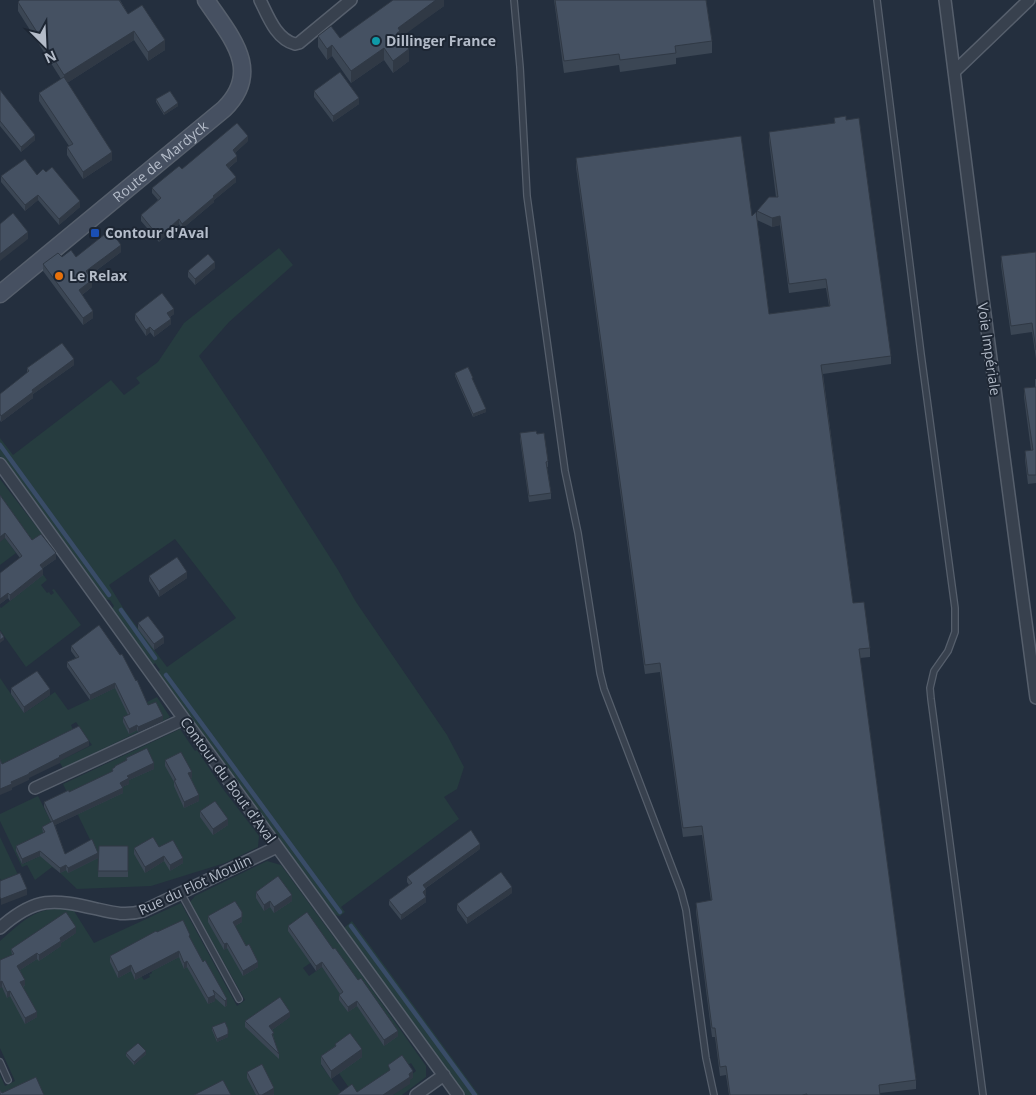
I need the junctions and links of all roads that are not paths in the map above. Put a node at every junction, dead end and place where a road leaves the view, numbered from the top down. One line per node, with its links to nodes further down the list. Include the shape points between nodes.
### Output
1 (206, 0): 9 (main road, Route de Mardyck, via 241,58 242,77 232,100)
2 (260, 0): 3 (street, via 278,33 295,44)
3 (351, 0)
4 (514, 0): 23 (lane, via 526,196 565,471 600,673 681,891)
5 (877, 0): 24 (lane, via 955,608 955,632 948,651 934,671 930,688)
6 (944, 0): 8 (street, Voie Impériale)
7 (1029, 0): 8 (street)
8 (954, 72): 11 (street, Voie Impériale)
9 (0, 294)
10 (0, 464): 12 (street, Contour du Bout d'Aval)
11 (1036, 698)
12 (184, 719): 13 (street); 14 (street, Contour du Bout d'Aval)
13 (35, 788)
14 (277, 847): 15 (street, Rue du Flot Moulin); 19 (street, Contour du Bout d'Aval)
15 (181, 893): 16 (street, Rue du Flot Moulin, via 143,912 124,914 45,902 19,912); 17 (lane)
16 (0, 928)
17 (239, 1000)
18 (0, 1062): 20 (lane)
19 (444, 1075): 21 (street); 22 (street, Contour du Bout d'Aval)
20 (8, 1080)
21 (416, 1095)
22 (458, 1095)
23 (714, 1095)
24 (983, 1095)

